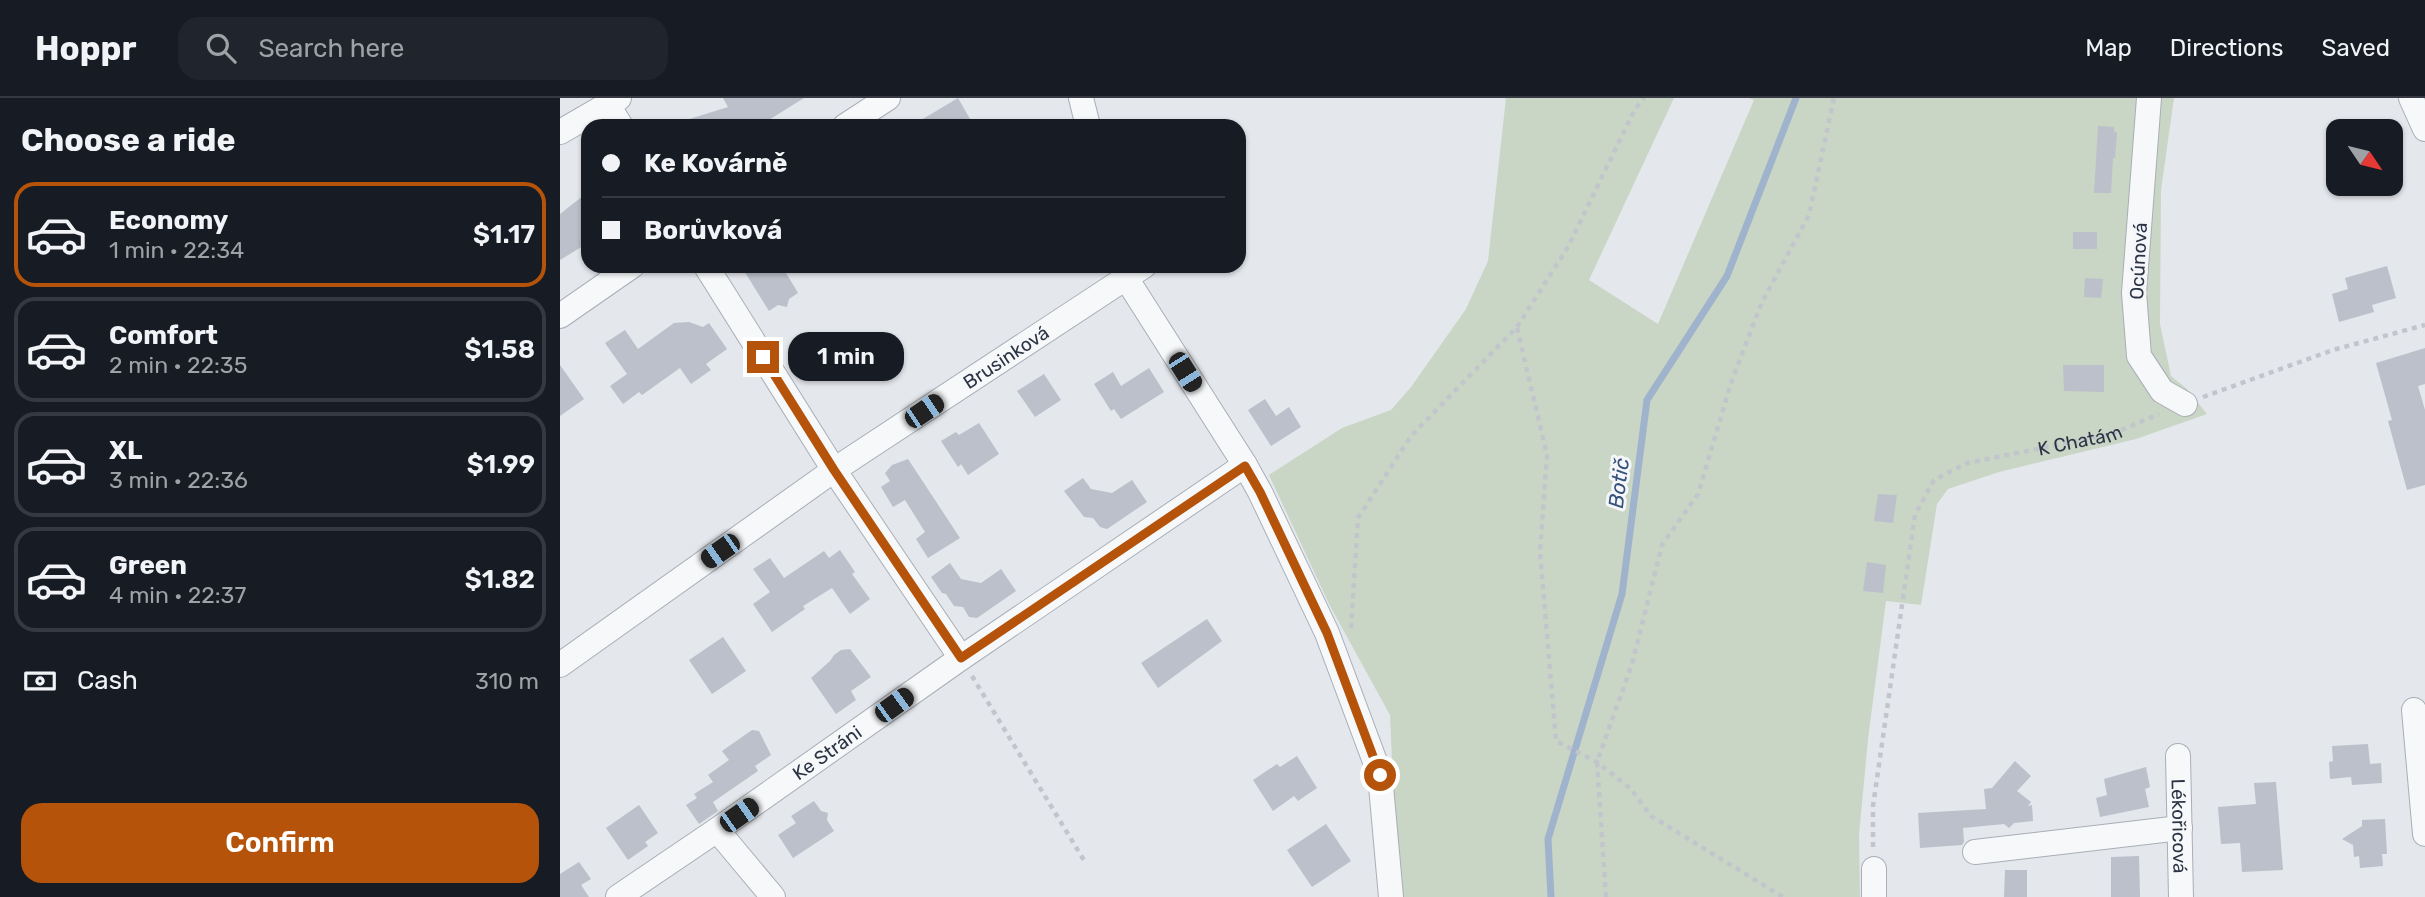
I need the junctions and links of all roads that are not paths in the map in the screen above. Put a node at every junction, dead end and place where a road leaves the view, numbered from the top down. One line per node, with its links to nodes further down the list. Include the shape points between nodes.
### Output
1 (888, 98): 8 (street)
2 (1081, 98): 9 (street)
3 (2149, 98): 18 (street, Ocúnová, via 2134,293 2139,356 2161,391)
4 (2411, 98): 11 (street)
5 (614, 101): 6 (street); 7 (street)
6 (583, 119)
7 (619, 119)
8 (856, 119)
9 (1086, 119)
10 (581, 120): 12 (street)
11 (2425, 129)
12 (560, 132)
13 (622, 273): 17 (street)
14 (710, 273): 20 (street)
15 (1127, 273): 20 (street, Brusinková)
16 (1133, 273): 19 (street)
17 (560, 316)
18 (2185, 404)
19 (1245, 466): 21 (street, Ke Stráni); 32 (street, via 1327,633 1380,775)
20 (834, 470): 21 (street); 22 (street, Brusinková)
21 (961, 658): 27 (street, Ke Stráni)
22 (560, 665)
23 (2414, 710): 25 (street)
24 (2178, 756): 26 (street, Lékořicová)
25 (2425, 827)
26 (2180, 828): 28 (street); 34 (street, Lékořicová)
27 (717, 830): 30 (street, Ke Stráni); 31 (street)
28 (1975, 852)
29 (1874, 869): 33 (street)
30 (618, 897)
31 (773, 897)
32 (1391, 897)
33 (1874, 897)
34 (2181, 897)

